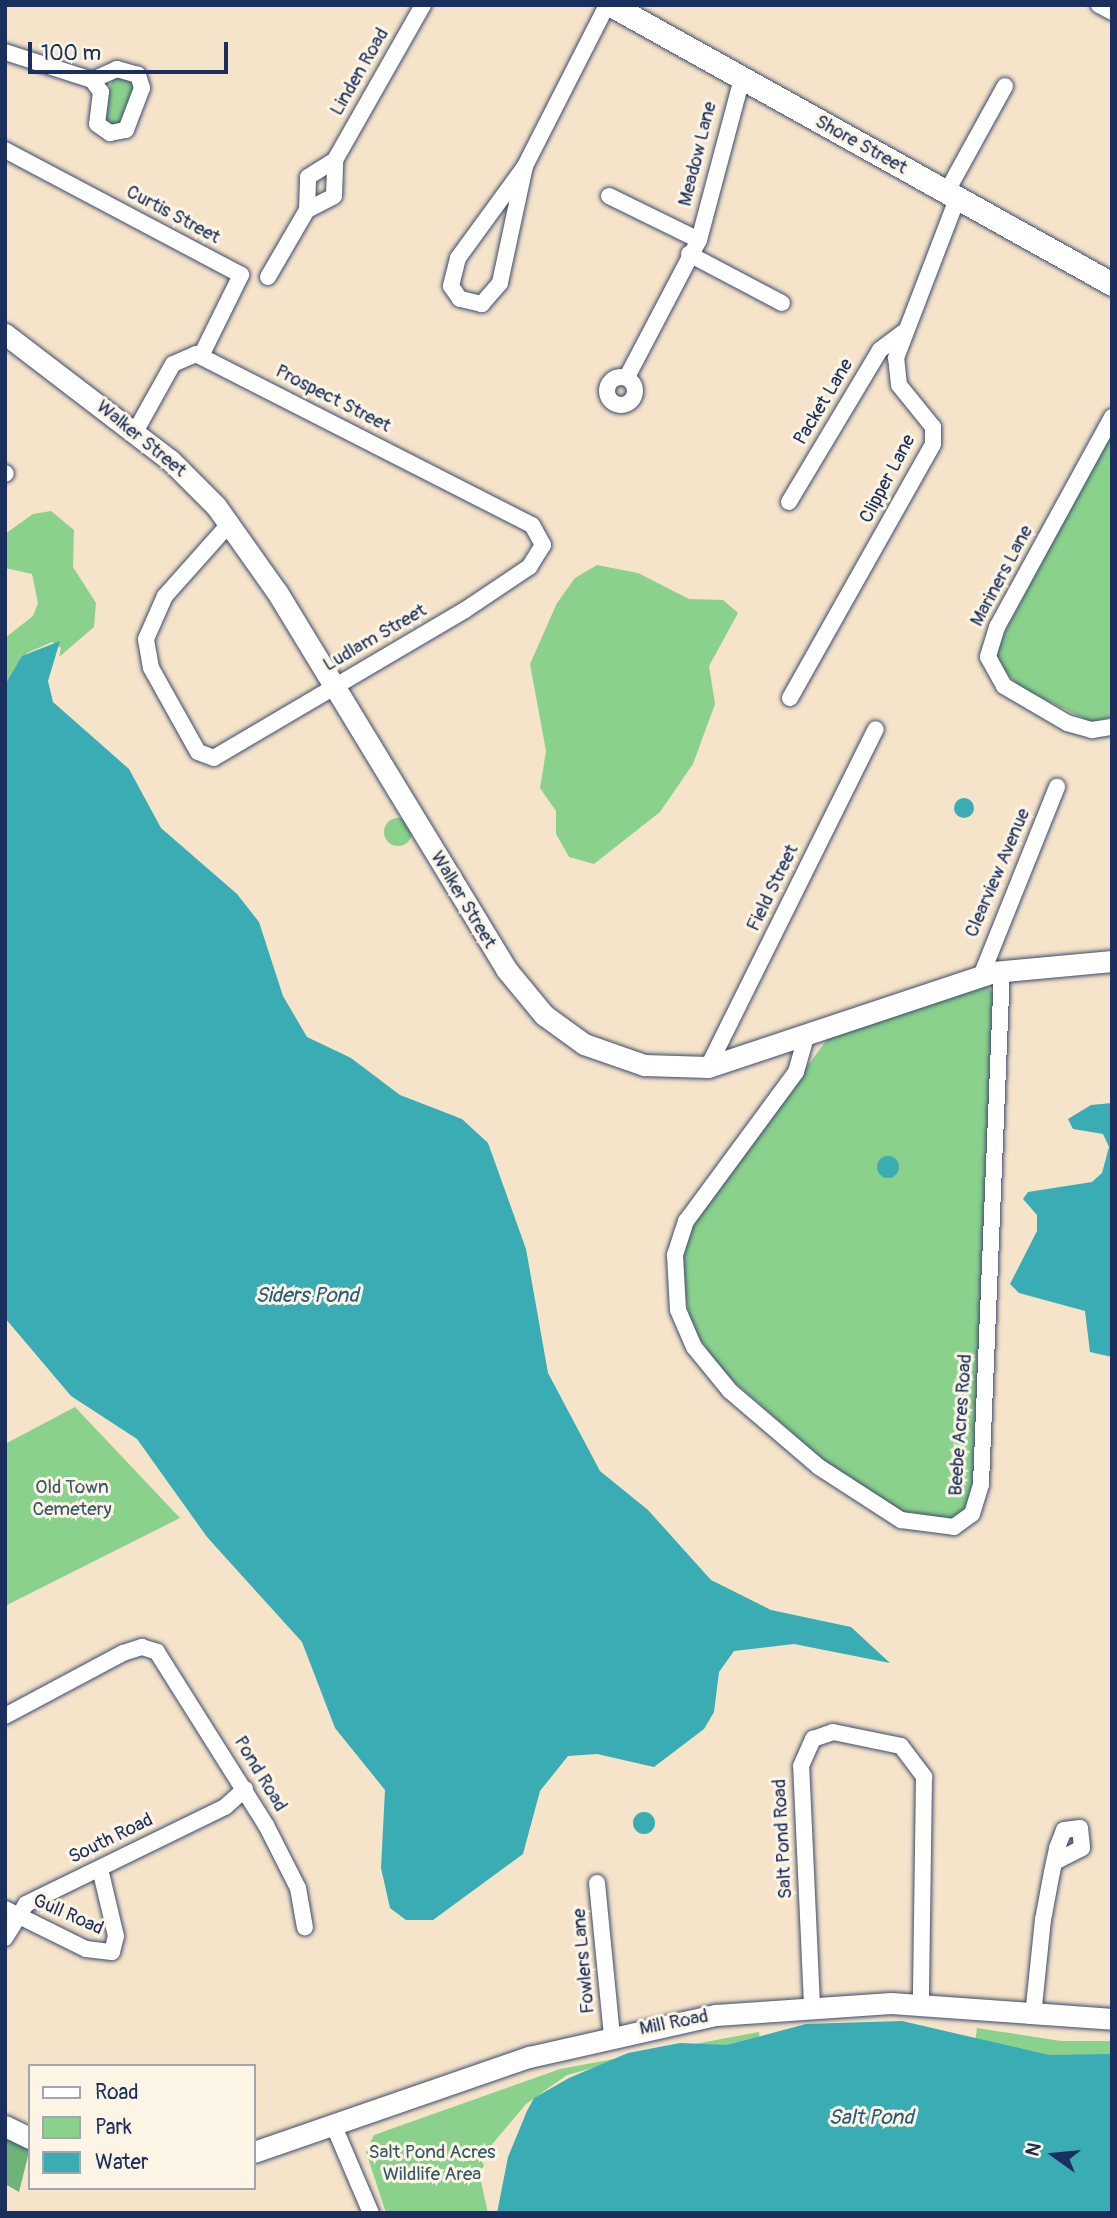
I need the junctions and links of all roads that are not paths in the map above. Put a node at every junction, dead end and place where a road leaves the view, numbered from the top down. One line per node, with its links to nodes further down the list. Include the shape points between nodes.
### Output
1 (423, 5): 10 (street, Linden Road)
2 (609, 5): 6 (main road, Shore Street); 11 (street)
3 (1099, 5): 4 (street)
4 (1112, 12)
5 (5, 52): 7 (street)
6 (742, 78): 13 (main road, Shore Street); 15 (street, Meadow Lane)
7 (92, 80)
8 (1005, 86): 13 (street, Clipper Lane)
9 (5, 150): 22 (street, Curtis Street, via 241,275)
10 (335, 160): 14 (street, Linden Road, via 308,177); 14 (street, Linden Road, via 334,196)
11 (526, 166): 11 (street, via 500,283 482,304 460,299 452,286 458,258)
12 (609, 196): 15 (street, Meadow Lane)
13 (952, 196): 18 (main road, Shore Street); 20 (street, Clipper Lane, via 919,307)
14 (307, 210): 17 (street, Linden Road)
15 (699, 240): 16 (street, Meadow Lane)
16 (689, 254): 19 (street); 23 (street, Meadow Lane)
17 (268, 277)
18 (1112, 284)
19 (782, 303)
20 (904, 332): 26 (street, Packet Lane, via 880,350); 30 (street, Clipper Lane, via 896,358 899,385 933,427 933,444)
21 (5, 334): 25 (street, Walker Street)
22 (201, 356): 25 (street, via 176,360); 28 (street, Prospect Street)
23 (628, 375)
24 (1112, 417): 31 (street, Mariners Lane, via 997,628 988,657 1004,686 1067,723 1092,730)
25 (135, 432): 27 (street, Walker Street)
26 (789, 502)
27 (230, 523): 29 (street, Walker Street); 29 (street, Ludlam Street, via 165,596 146,639 151,668 207,757 222,756)
28 (540, 534): 29 (street, Ludlam Street, via 541,551 529,567)
29 (335, 685): 38 (street, Walker Street, via 494,951 537,1009 570,1035 617,1058 673,1069)
30 (790, 698)
31 (1112, 727)
32 (876, 729): 38 (street, Field Street)
33 (1057, 786): 36 (street, Clearview Avenue)
34 (1112, 961): 35 (street, Walker Street)
35 (1002, 971): 36 (street, Walker Street); 37 (street, Beebe Acres Road, via 981,1484 972,1514 954,1527 901,1520 819,1467 730,1391 694,1348 678,1310 674,1273 681,1230 796,1072)
36 (981, 976): 37 (street, Walker Street)
37 (806, 1037): 38 (street, Walker Street)
38 (708, 1067)
39 (5, 1716): 40 (street, Pond Road, via 142,1647 157,1652)
40 (245, 1789): 42 (street, South Road, via 225,1807); 45 (street, Pond Road, via 298,1888)
41 (1054, 1862): 49 (street)
42 (100, 1869): 44 (street, South Road); 44 (street, Gull Road, via 117,1936 112,1952 86,1949)
43 (597, 1883): 51 (street, Fowlers Lane)
44 (11, 1912): 46 (street, South Road)
45 (306, 1927)
46 (5, 1938)
47 (812, 2005): 48 (street, Mill Road); 48 (street, Salt Pond Road, via 800,1766 813,1739 833,1732 901,1746 924,1777); 51 (street, Mill Road)
48 (921, 2005): 49 (street, Mill Road)
49 (1033, 2016): 50 (street, Mill Road)
50 (1112, 2019)
51 (612, 2035): 52 (street, Mill Road)
52 (333, 2124): 55 (street, Mill Road); 56 (street)
53 (5, 2126): 54 (street)
54 (28, 2137)
55 (256, 2151)
56 (371, 2213)

